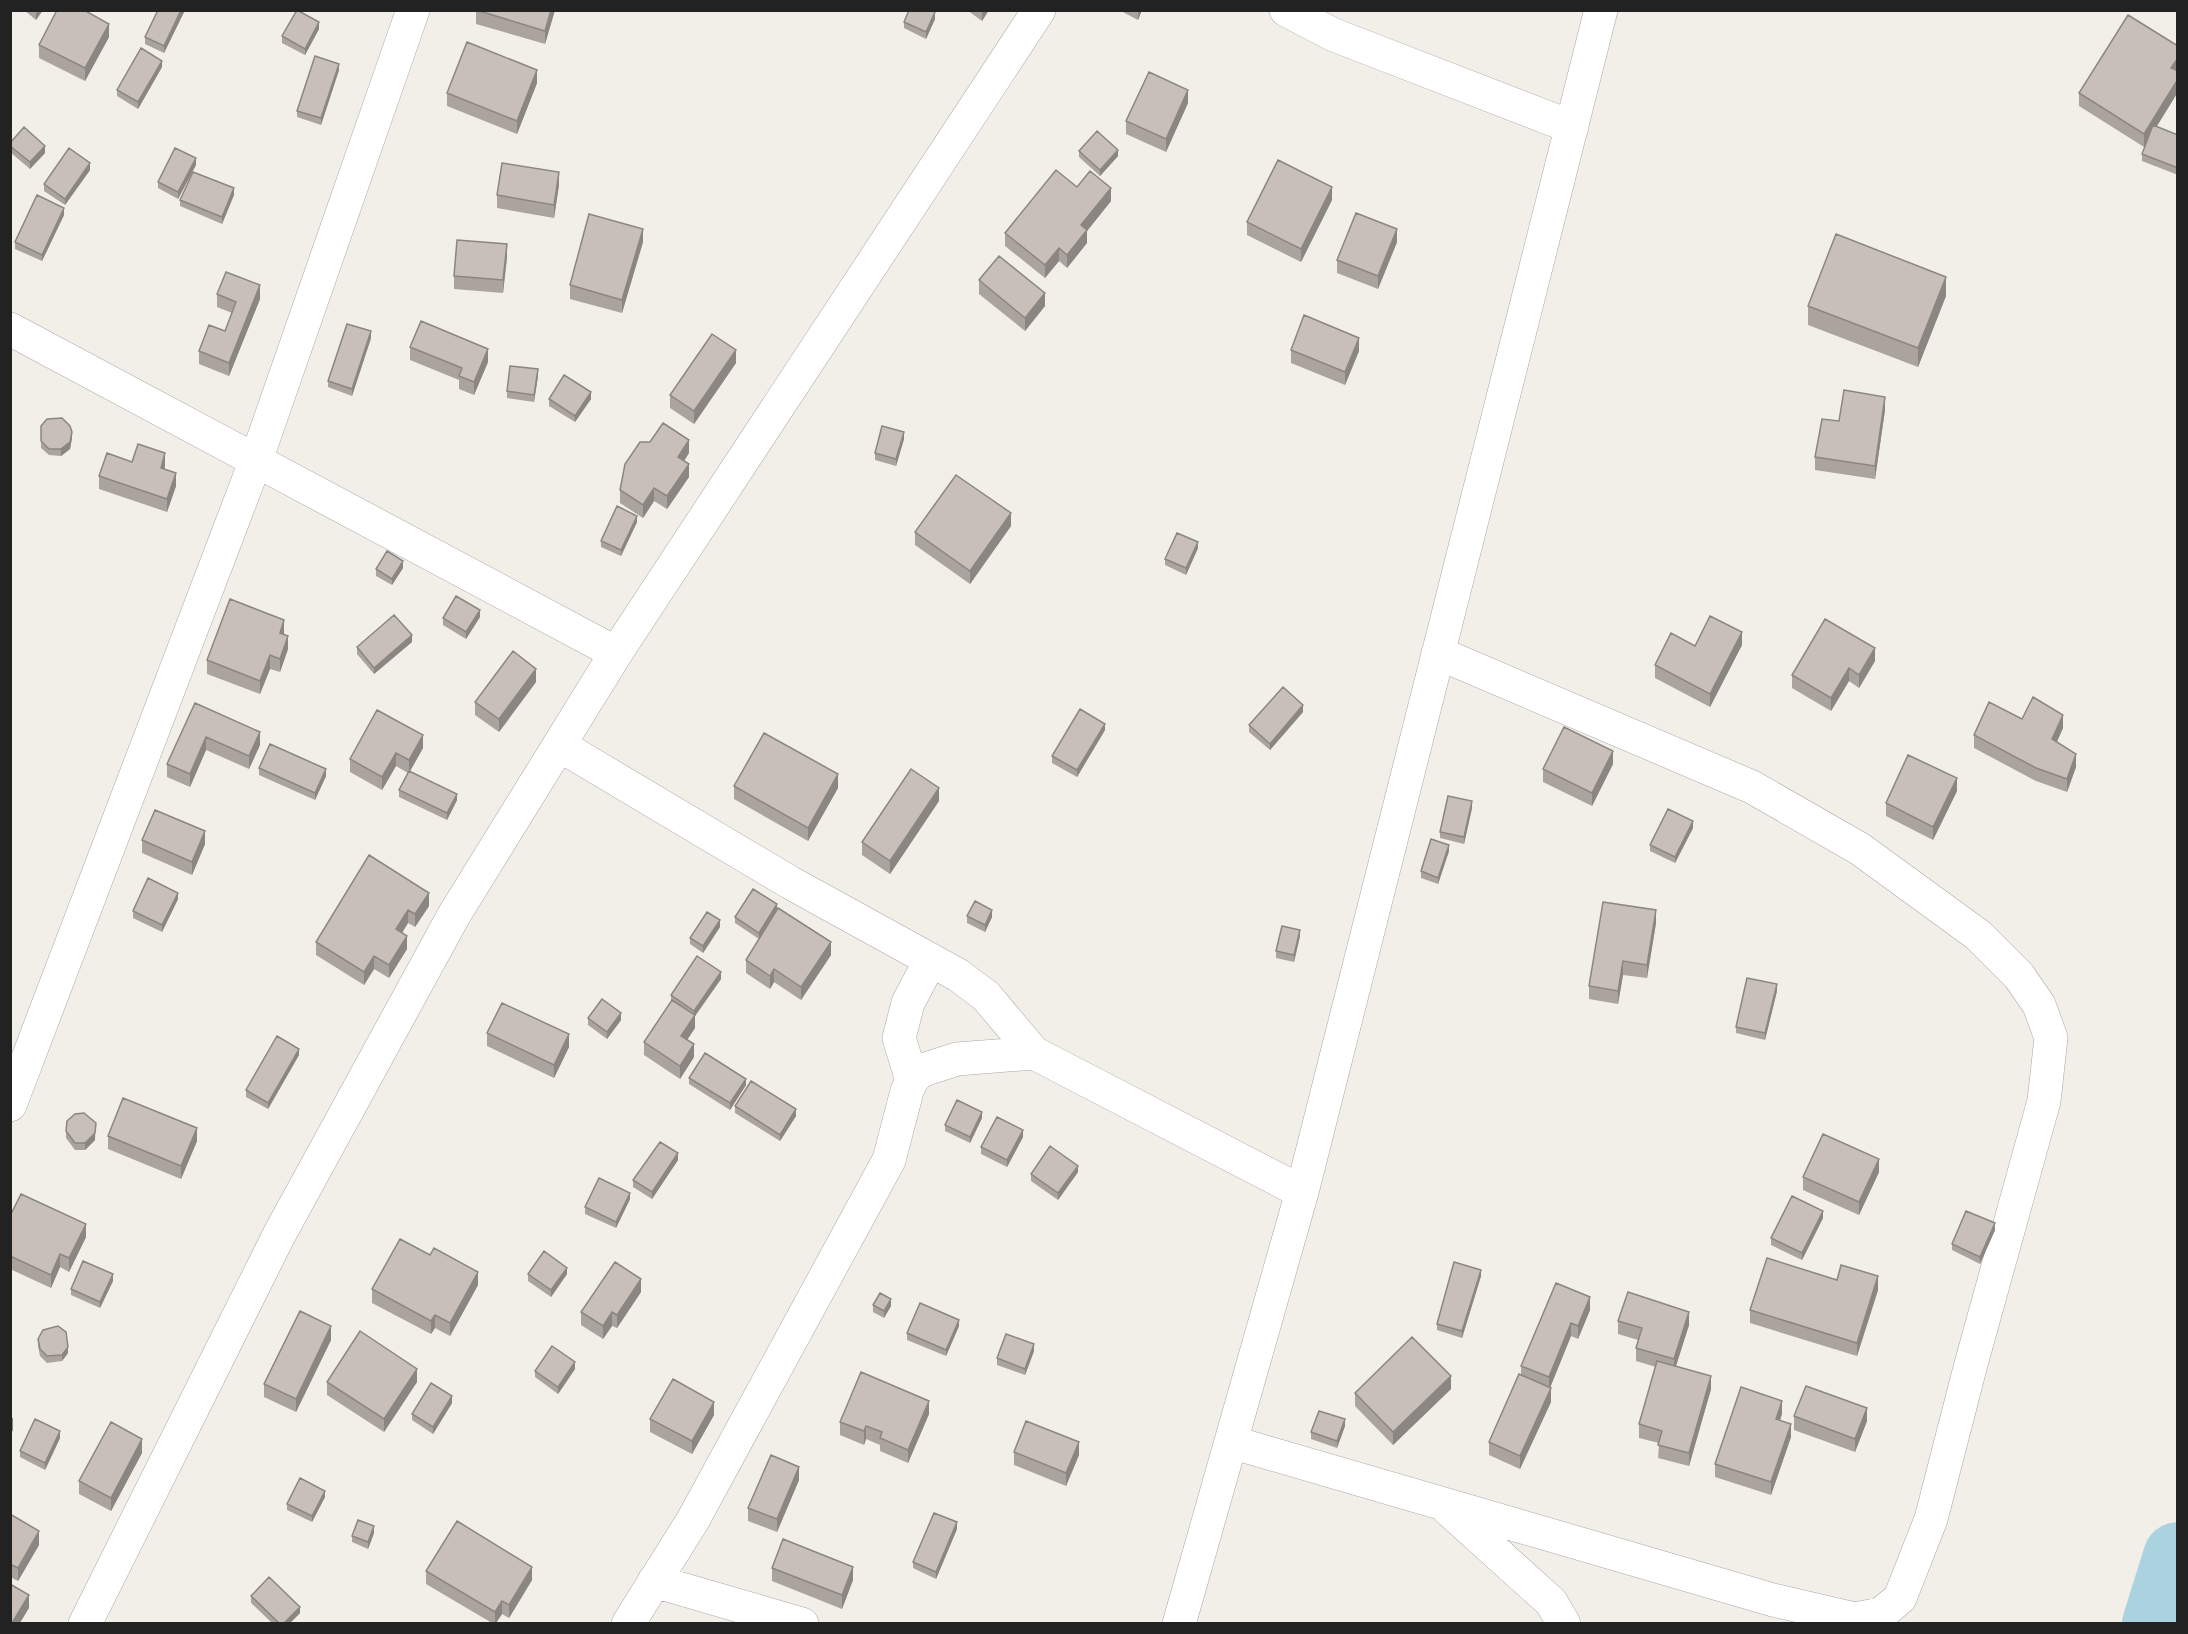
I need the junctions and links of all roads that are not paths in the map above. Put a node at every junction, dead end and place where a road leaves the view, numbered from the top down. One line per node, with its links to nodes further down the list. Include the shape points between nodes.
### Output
1 (413, 10): 7 (street)
2 (1039, 10): 8 (street)
3 (1286, 10): 5 (street, via 1334,34)
4 (1601, 10): 5 (street)
5 (1572, 127): 9 (street)
6 (10, 330): 7 (street)
7 (256, 460): 8 (street); 14 (street)
8 (616, 653): 10 (street)
9 (1438, 653): 15 (street); 17 (street, via 1752,787 1860,849 1986,943 2026,986 2039,1005 2051,1038 2044,1101 1931,1519 1900,1598 1881,1614 1855,1619 1773,1600)
10 (559, 745): 11 (street); 19 (street, via 454,915 279,1235)
11 (930, 961): 12 (street, via 986,996); 13 (street, via 908,1003 899,1038)
12 (1034, 1053): 13 (street, via 957,1059 920,1071); 15 (street)
13 (912, 1080): 18 (street, via 889,1160 693,1520)
14 (10, 1105)
15 (1302, 1192): 16 (street)
16 (1231, 1442): 17 (street); 22 (street)
17 (1442, 1504): 23 (street, via 1551,1602)
18 (654, 1581): 20 (street); 21 (street)
19 (85, 1623)
20 (628, 1623)
21 (802, 1623)
22 (1179, 1623)
23 (1564, 1623)

